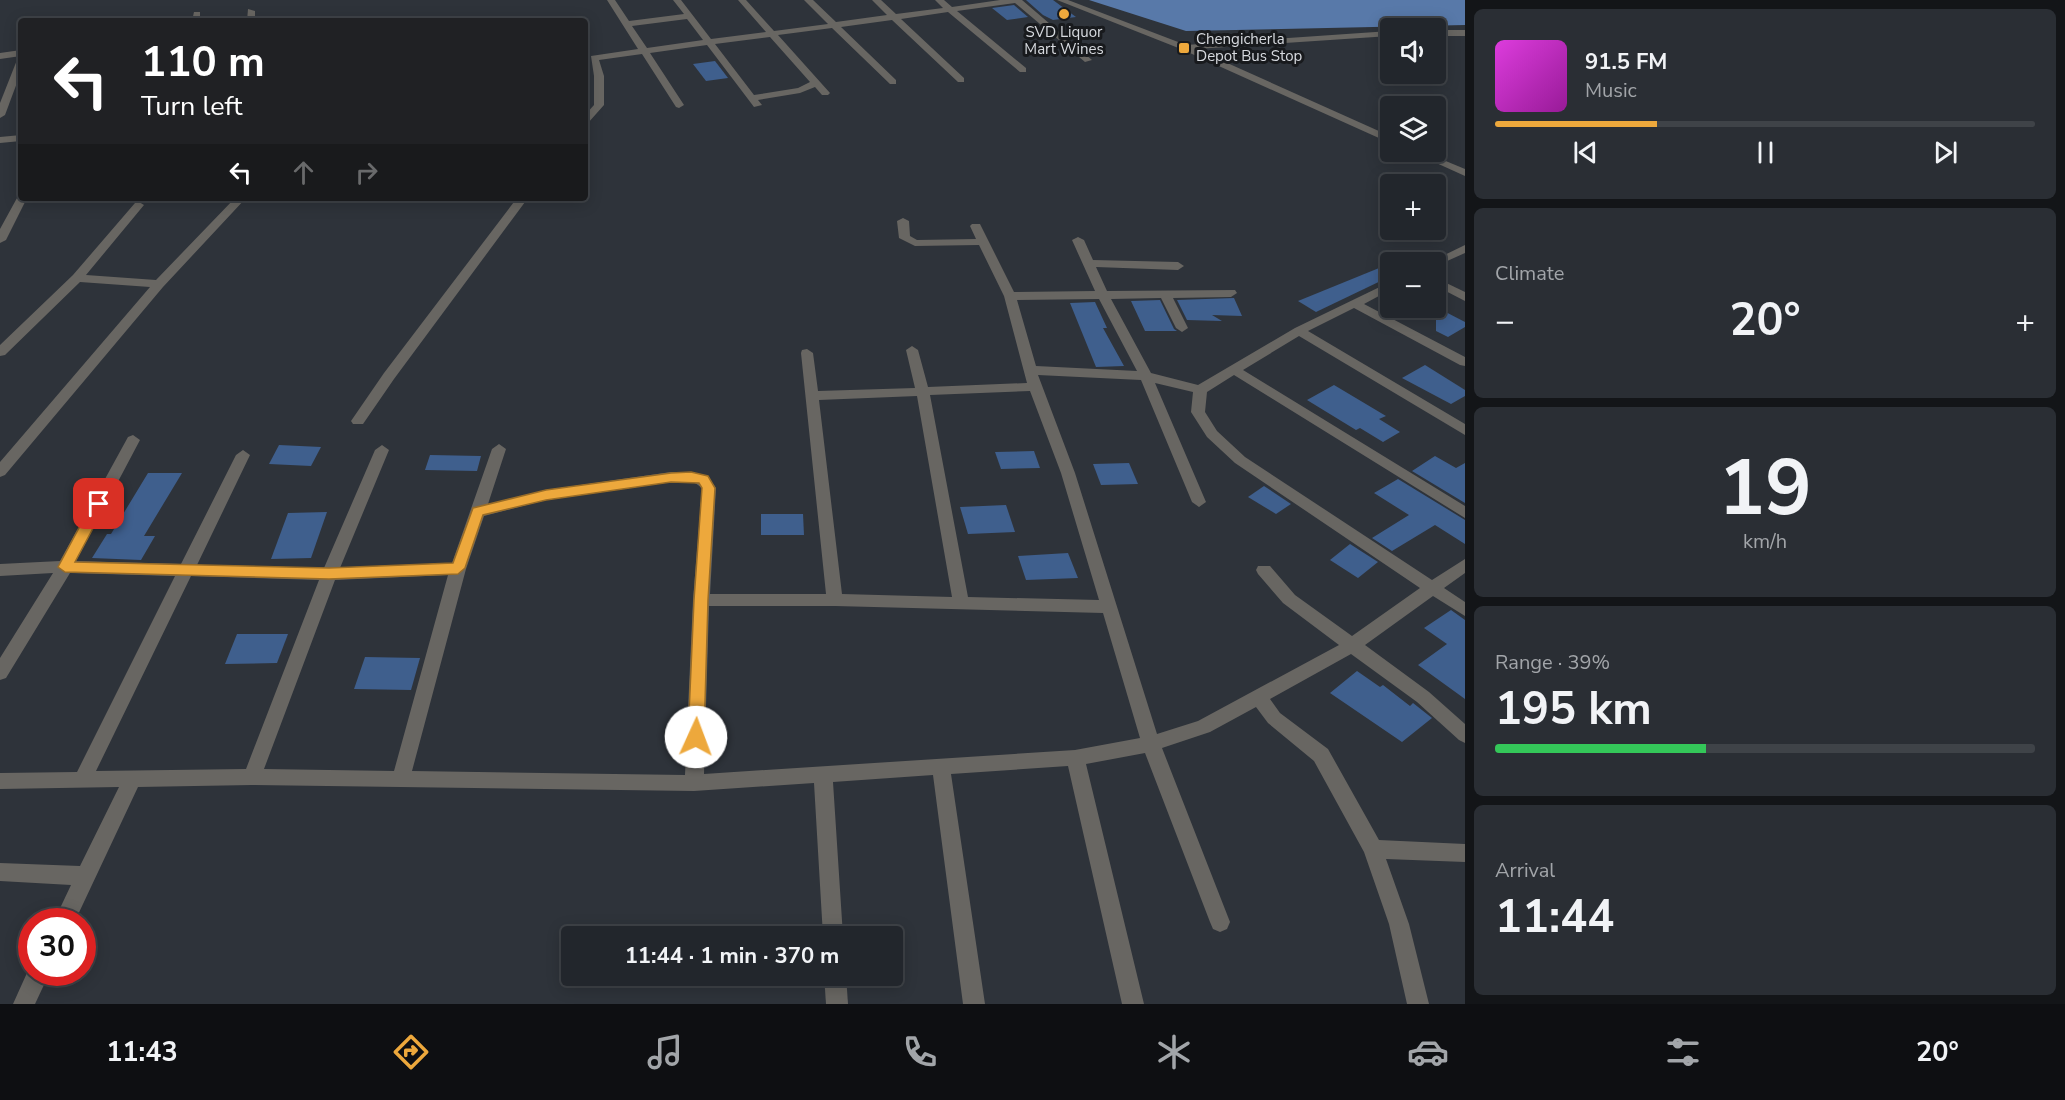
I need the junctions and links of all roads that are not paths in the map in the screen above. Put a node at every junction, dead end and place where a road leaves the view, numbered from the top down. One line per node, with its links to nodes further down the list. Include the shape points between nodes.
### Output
1 (611, 0): 14 (street)
2 (677, 0): 11 (street)
3 (742, 0): 16 (street)
4 (808, 0): 15 (street)
5 (876, 0): 12 (street)
6 (939, 0): 9 (street)
7 (1017, 0): 9 (street); 25 (street)
8 (1061, 0): 21 (street)
9 (951, 9): 12 (street); 27 (street)
10 (251, 11): 13 (street)
11 (690, 16): 14 (street); 20 (street)
12 (893, 16): 15 (street); 28 (street)
13 (251, 18)
14 (628, 24): 22 (street)
15 (832, 24): 16 (street); 29 (street)
16 (771, 33): 20 (street); 30 (street)
17 (1446, 33): 18 (street)
18 (1465, 33)
19 (1380, 34): 21 (street)
20 (710, 42): 22 (street); 30 (street, via 755,101)
21 (1184, 47): 35 (street)
22 (646, 51): 32 (street); 34 (street, via 594,58 599,76 599,105)
23 (18, 53): 24 (street)
24 (0, 56)
25 (1088, 60)
26 (18, 68): 33 (street)
27 (1023, 70)
28 (961, 80)
29 (893, 82)
30 (817, 83): 31 (street)
31 (825, 93)
32 (679, 105)
33 (0, 115)
34 (588, 118)
35 (1380, 135)
36 (18, 138): 37 (street)
37 (0, 140)
38 (1441, 162): 39 (street)
39 (1465, 172)
40 (20, 201): 46 (street)
41 (238, 201): 54 (street)
42 (520, 201): 76 (street)
43 (139, 205): 53 (street)
44 (903, 221): 48 (street, via 905,238 915,243)
45 (976, 226): 48 (street)
46 (0, 240)
47 (1078, 240): 51 (street)
48 (983, 242): 60 (street)
49 (1465, 248): 50 (street)
50 (1446, 258)
51 (1089, 263): 52 (street); 58 (street)
52 (1178, 266)
53 (77, 278): 54 (street); 66 (street)
54 (159, 284): 82 (street)
55 (1446, 287): 61 (street)
56 (1380, 291): 62 (street)
57 (1231, 293): 59 (street)
58 (1103, 294): 59 (street); 60 (street); 71 (street)
59 (1165, 294): 63 (street)
60 (1010, 296): 70 (street)
61 (1465, 297)
62 (1355, 304): 64 (street); 68 (street)
63 (1182, 328)
64 (1299, 331): 69 (street); 77 (street)
65 (912, 350): 74 (street)
66 (0, 352)
67 (807, 353): 75 (street)
68 (1465, 362)
69 (1233, 369): 73 (street); 85 (street)
70 (1029, 370): 71 (street); 72 (street)
71 (1146, 376): 73 (street); 83 (street)
72 (1035, 387): 74 (street); 97 (street, via 1068,473)
73 (1200, 390): 93 (street, via 1198,412 1212,434 1240,460)
74 (923, 392): 75 (street); 96 (street)
75 (811, 396): 95 (street)
76 (358, 421)
77 (1465, 430)
78 (133, 441): 87 (street)
79 (499, 449): 84 (street)
80 (382, 450): 92 (street)
81 (243, 455): 90 (street)
82 (0, 472)
83 (1199, 502)
84 (478, 512): 88 (street); 94 (street, via 546,495 614,485 671,477 703,480 709,488)
85 (1465, 513)
86 (1465, 565): 93 (street)
87 (65, 567): 89 (street); 90 (street); 100 (street)
88 (458, 568): 92 (street); 108 (street)
89 (0, 570)
90 (187, 570): 92 (street); 109 (street)
91 (1264, 570): 99 (street, via 1289,600)
92 (329, 573): 107 (street)
93 (1433, 589): 98 (street); 99 (street)
94 (701, 600): 95 (street); 112 (street)
95 (835, 600): 96 (street)
96 (961, 604): 97 (street)
97 (1109, 607): 103 (street)
98 (1465, 610)
99 (1351, 646): 101 (street); 102 (street, via 1423,697)
100 (0, 673)
101 (1259, 697): 103 (street, via 1204,727); 113 (street, via 1274,718 1321,755)
102 (1465, 735)
103 (1151, 744): 104 (street); 118 (street)
104 (1075, 758): 105 (street); 125 (street)
105 (941, 766): 106 (street); 124 (street)
106 (823, 774): 112 (street); 119 (street)
107 (252, 777): 108 (street); 110 (street)
108 (401, 778): 112 (street)
109 (82, 780): 110 (street); 111 (street)
110 (132, 780): 116 (street)
111 (0, 782)
112 (694, 783)
113 (1373, 849): 114 (street); 126 (street, via 1400,924)
114 (1465, 853)
115 (0, 872): 116 (street)
116 (85, 876): 117 (street)
117 (70, 908)
118 (1220, 922)
119 (832, 926)
120 (32, 986): 123 (street)
121 (836, 986): 122 (street)
122 (837, 1003)
123 (24, 1004)
124 (974, 1004)
125 (1133, 1004)
126 (1418, 1004)

